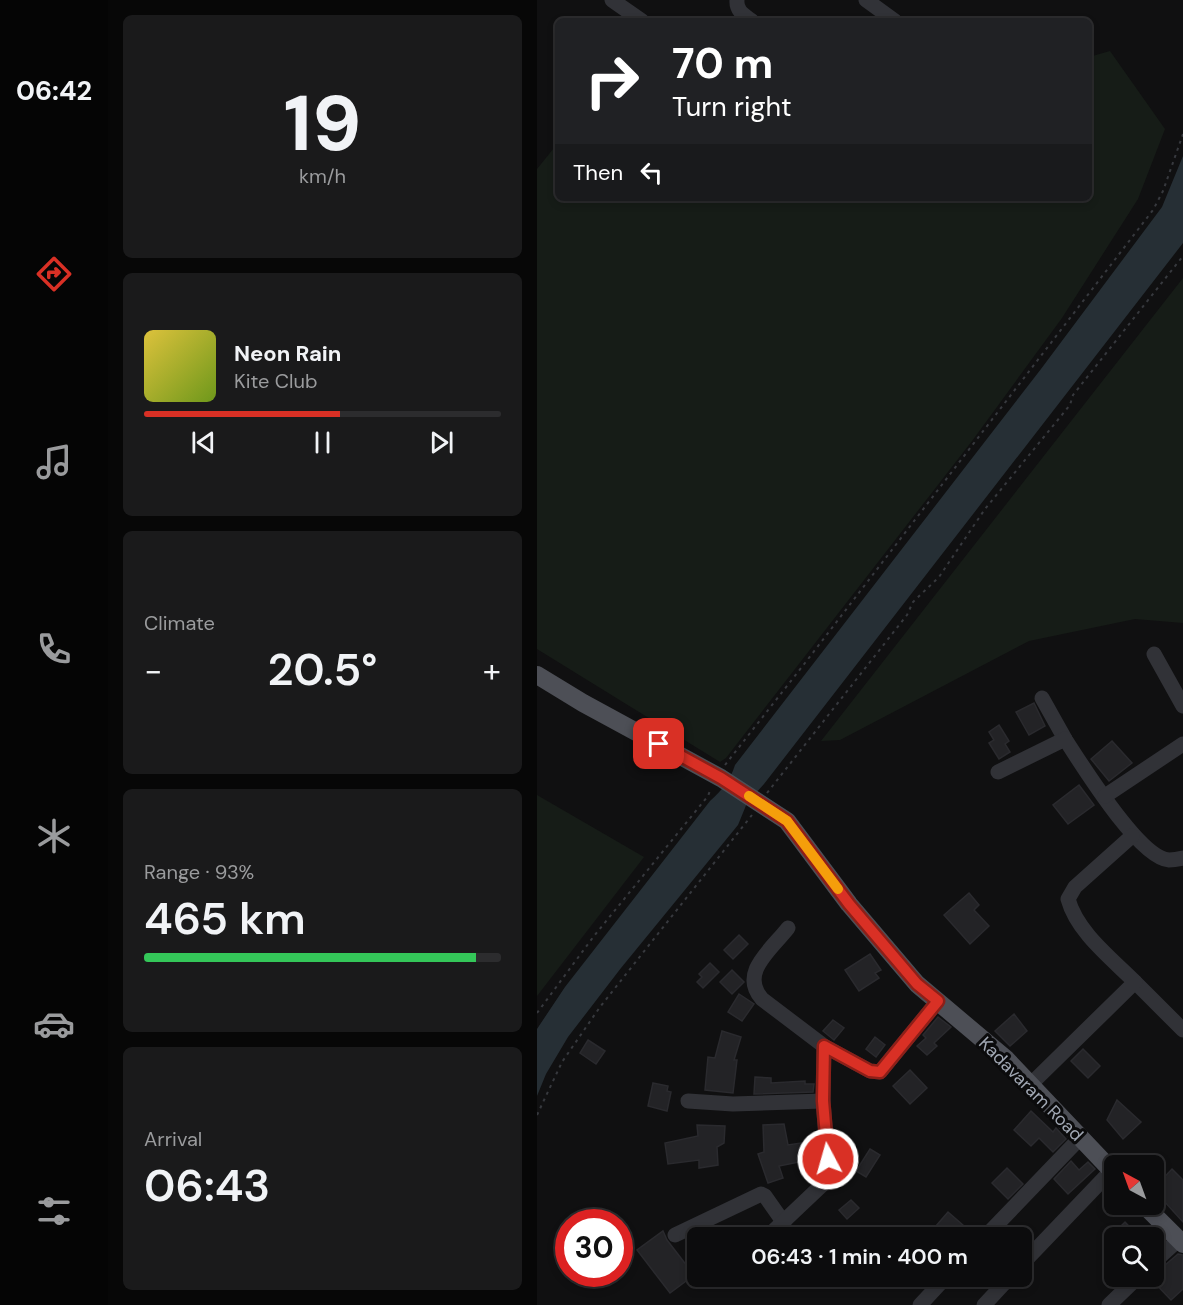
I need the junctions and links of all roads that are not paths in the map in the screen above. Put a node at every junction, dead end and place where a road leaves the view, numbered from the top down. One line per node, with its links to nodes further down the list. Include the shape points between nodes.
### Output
1 (612, 0): 4 (street)
2 (737, 0): 5 (street, via 741,12)
3 (866, 0): 6 (street)
4 (638, 18)
5 (748, 18)
6 (890, 18)
7 (1154, 654): 10 (street)
8 (537, 675): 19 (main road, Kadavaram Road, via 719,777 787,821 849,904 917,984)
9 (1042, 698): 11 (street)
10 (1183, 706)
11 (1065, 739): 13 (street); 14 (street)
12 (1183, 744): 14 (street)
13 (998, 772)
14 (1105, 796): 15 (street)
15 (1132, 836): 16 (street, via 1153,854 1168,860); 18 (street, via 1075,887 1068,899 1084,930)
16 (1183, 858)
17 (788, 928): 21 (street, via 755,970 754,990)
18 (1135, 982): 20 (street); 22 (street)
19 (938, 1001): 21 (street, via 880,1072 870,1071); 22 (main road, Kadavaram Road, via 1006,1059)
20 (1183, 1030)
21 (824, 1046): 24 (street)
22 (1030, 1085): 25 (main road, Kadavaram Road)
23 (688, 1101): 24 (street)
24 (823, 1101): 29 (street, via 829,1174)
25 (1080, 1138): 26 (main road, Kadavaram Road); 31 (street)
26 (1104, 1163)
27 (1104, 1181): 34 (street)
28 (1153, 1215): 33 (main road)
29 (784, 1223): 30 (street); 32 (street, via 761,1194)
30 (779, 1227)
31 (995, 1227)
32 (675, 1235)
33 (1180, 1243): 35 (street)
34 (1032, 1254)
35 (1164, 1255)
36 (937, 1287): 39 (street)
37 (1001, 1287): 40 (street)
38 (1128, 1287): 41 (street)
39 (920, 1305)
40 (984, 1305)
41 (1109, 1305)

